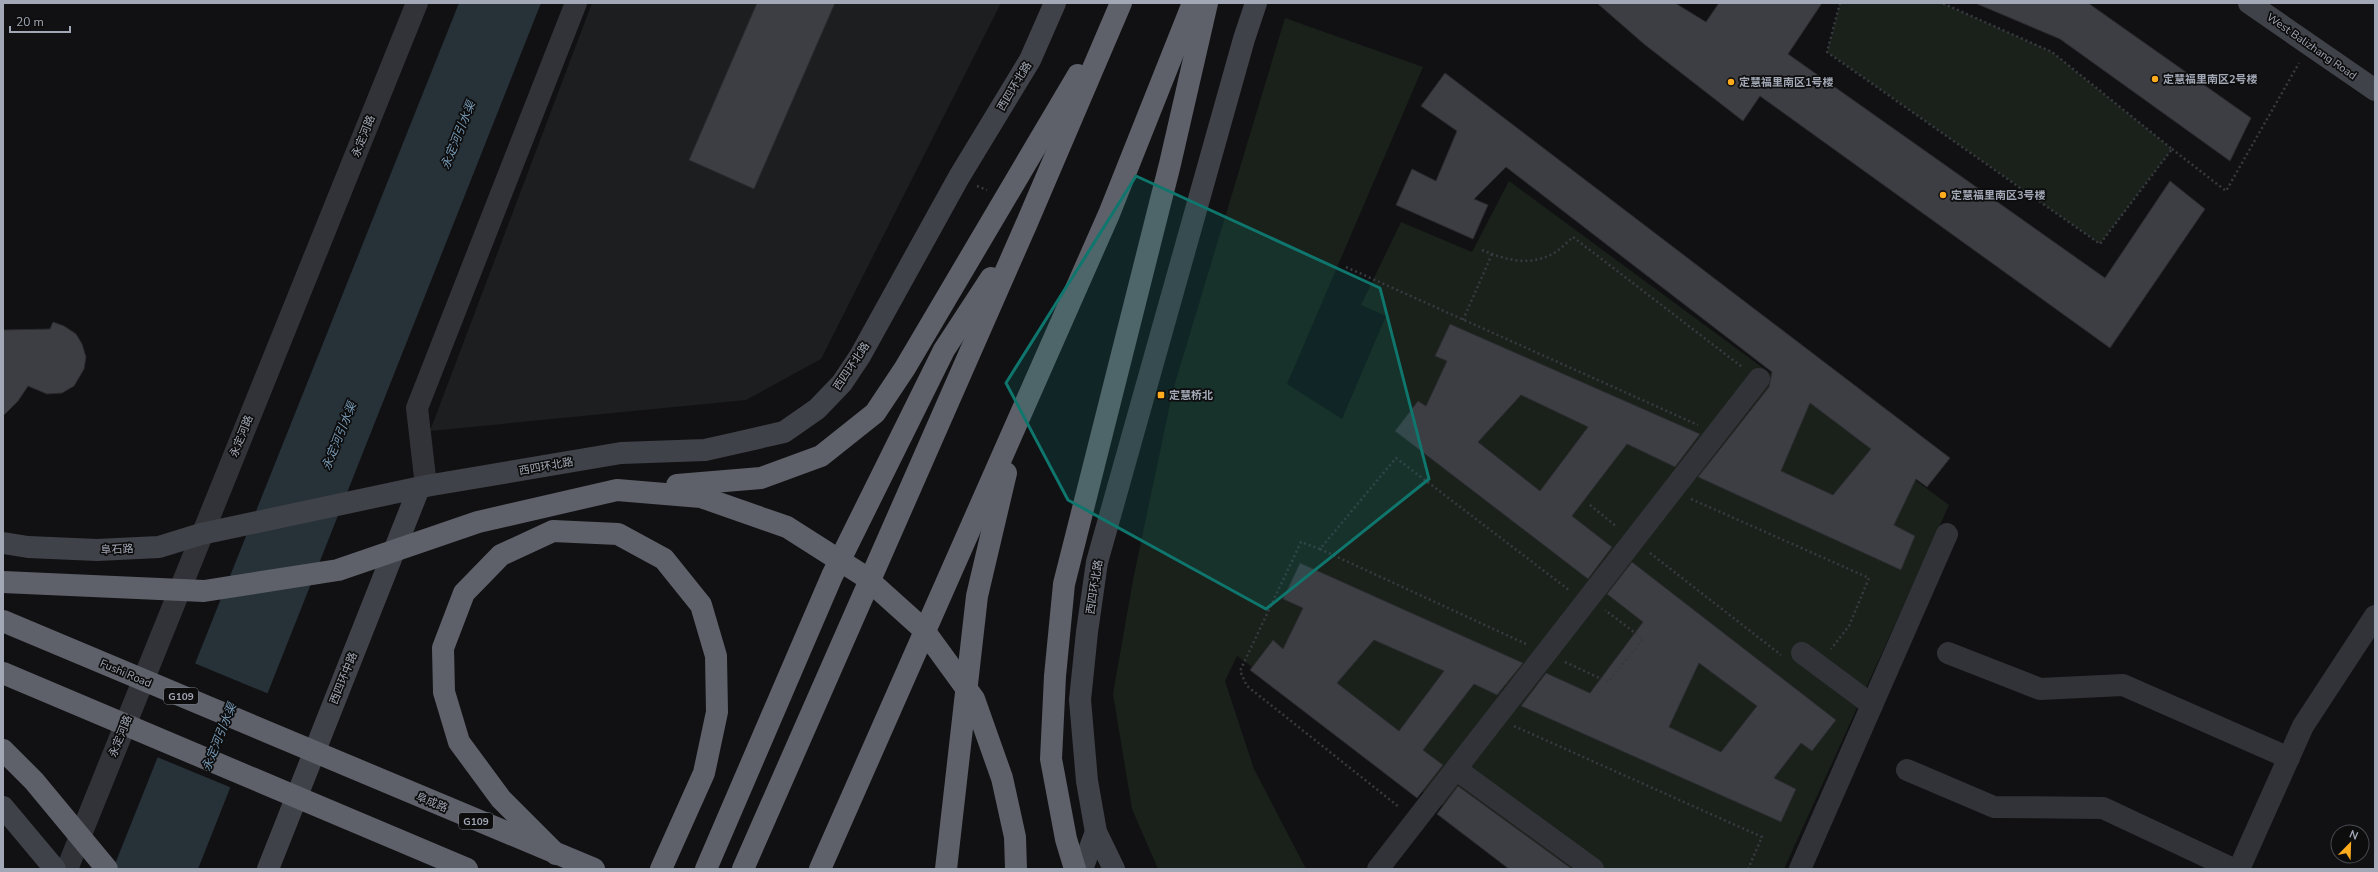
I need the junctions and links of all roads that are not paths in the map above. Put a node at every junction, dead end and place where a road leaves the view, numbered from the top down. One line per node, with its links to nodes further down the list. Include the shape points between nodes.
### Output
1 (417, 3): 18 (street, 永定河路)
2 (576, 3): 15 (street, via 417,408)
3 (1056, 3): 15 (street, 西四环北路, via 1030,60 959,177 860,356 842,384 817,409 784,432 706,450 621,453)
4 (1120, 3): 12 (highway); 16 (highway, via 905,368 875,413 821,456 761,478)
5 (1193, 3): 14 (highway, via 1109,214)
6 (1207, 3): 48 (highway, via 1170,164 1064,584 1055,676 1051,759 1066,840)
7 (1256, 3): 34 (street, 西四环北路, via 1175,279 1097,562 1080,700 1087,781)
8 (2249, 3): 11 (street, West Balizhang Road)
9 (2272, 3): 10 (street, West Balizhang Road)
10 (2375, 74)
11 (2375, 90)
12 (1026, 225): 43 (highway, via 944,350 832,576); 44 (highway)
13 (1759, 379): 30 (street)
14 (1018, 422): 45 (highway); 46 (highway, via 977,596)
15 (422, 487): 17 (street, 西四环北路); 39 (street, 西四环中路)
16 (617, 490): 21 (highway, via 478,522 338,570 204,591); 47 (highway, via 701,497 786,527 864,576 923,629 974,699 1002,778 1015,837)
17 (229, 529): 18 (street, 阜石路)
18 (201, 534): 20 (street, 阜石路, via 158,547 97,550 28,547); 37 (street, 永定河路)
19 (1947, 534): 27 (street)
20 (3, 543)
21 (3, 582)
22 (2375, 616): 29 (street, via 2303,726)
23 (3, 621): 32 (highway, Fushi Road / G109)
24 (1948, 653): 29 (street, via 2040,689 2123,685)
25 (1801, 659): 27 (street)
26 (3, 673): 40 (highway)
27 (1872, 705): 53 (street)
28 (3, 750): 38 (highway, via 34,781)
29 (2289, 758): 55 (street)
30 (1456, 769): 51 (street); 52 (street)
31 (1907, 770): 54 (street, via 1994,807 2103,808)
32 (360, 771): 35 (highway, 阜成路 / G109)
33 (3, 807): 36 (street)
34 (1096, 832): 49 (street); 50 (street)
35 (556, 854): 41 (highway, 阜成路 / G109); 42 (highway, via 501,799 459,742 444,692 443,648 464,593 501,555 553,531 618,534 664,559 701,605 716,656 717,712 704,773)
36 (56, 869)
37 (67, 869)
38 (108, 869)
39 (268, 869)
40 (467, 869)
41 (594, 869)
42 (661, 869)
43 (706, 869)
44 (743, 869)
45 (820, 869)
46 (946, 869)
47 (1016, 869)
48 (1075, 869)
49 (1082, 869)
50 (1114, 869)
51 (1378, 869)
52 (1593, 869)
53 (1800, 869)
54 (2232, 869)
55 (2239, 869)

